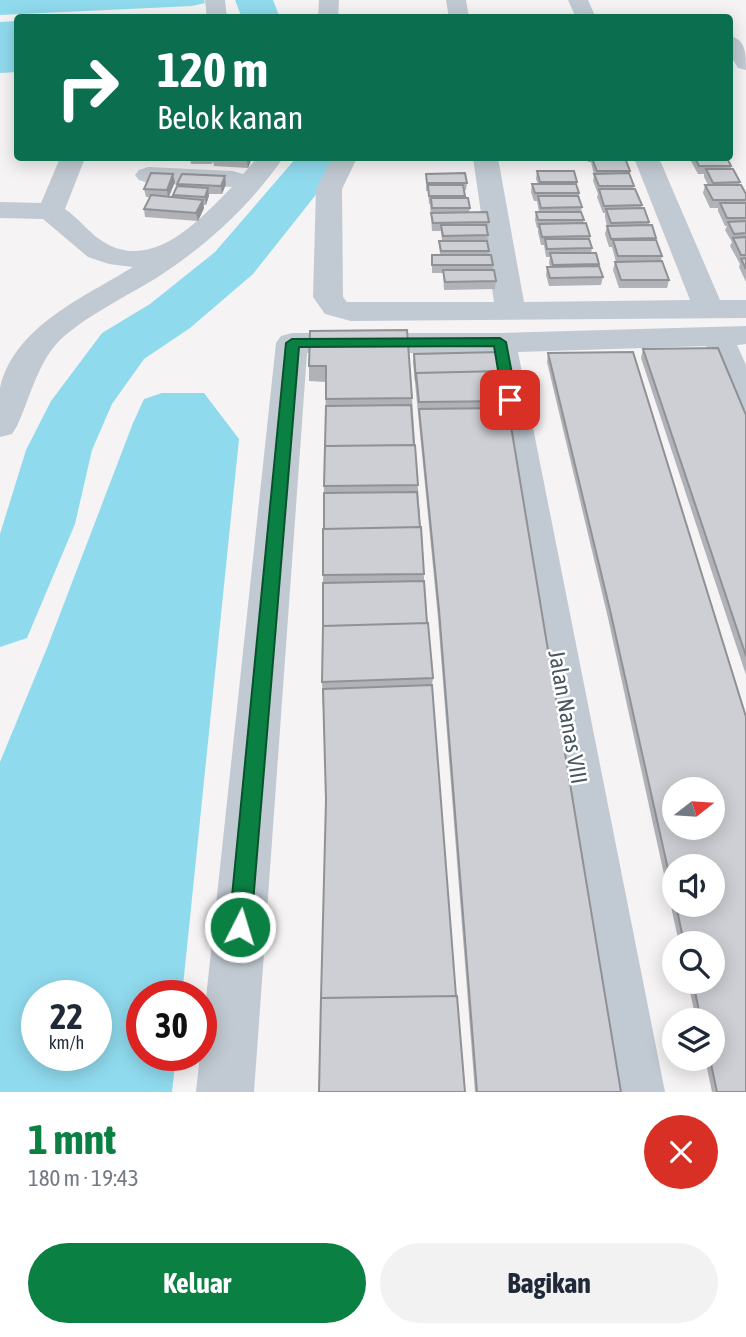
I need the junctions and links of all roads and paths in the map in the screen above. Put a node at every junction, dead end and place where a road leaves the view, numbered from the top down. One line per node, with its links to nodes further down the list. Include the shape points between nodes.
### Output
1 (733, 44): 2 (street)
2 (746, 63)
3 (75, 161): 11 (street)
4 (268, 161): 9 (street)
5 (343, 161): 14 (street, via 329,189 328,298 336,308)
6 (485, 161): 14 (street, Jalan Nanas VIII)
7 (648, 161): 15 (street)
8 (148, 175): 9 (street)
9 (253, 180): 12 (street)
10 (0, 210): 11 (street)
11 (50, 212): 12 (street, via 91,246 117,259)
12 (171, 254): 17 (street, via 108,293 38,346)
13 (746, 309): 15 (street)
14 (505, 327): 15 (street); 18 (street, via 292,343); 19 (street, Jalan Nanas VIII)
15 (724, 327): 16 (street)
16 (746, 404)
17 (0, 426)
18 (225, 1092)
19 (636, 1092)

